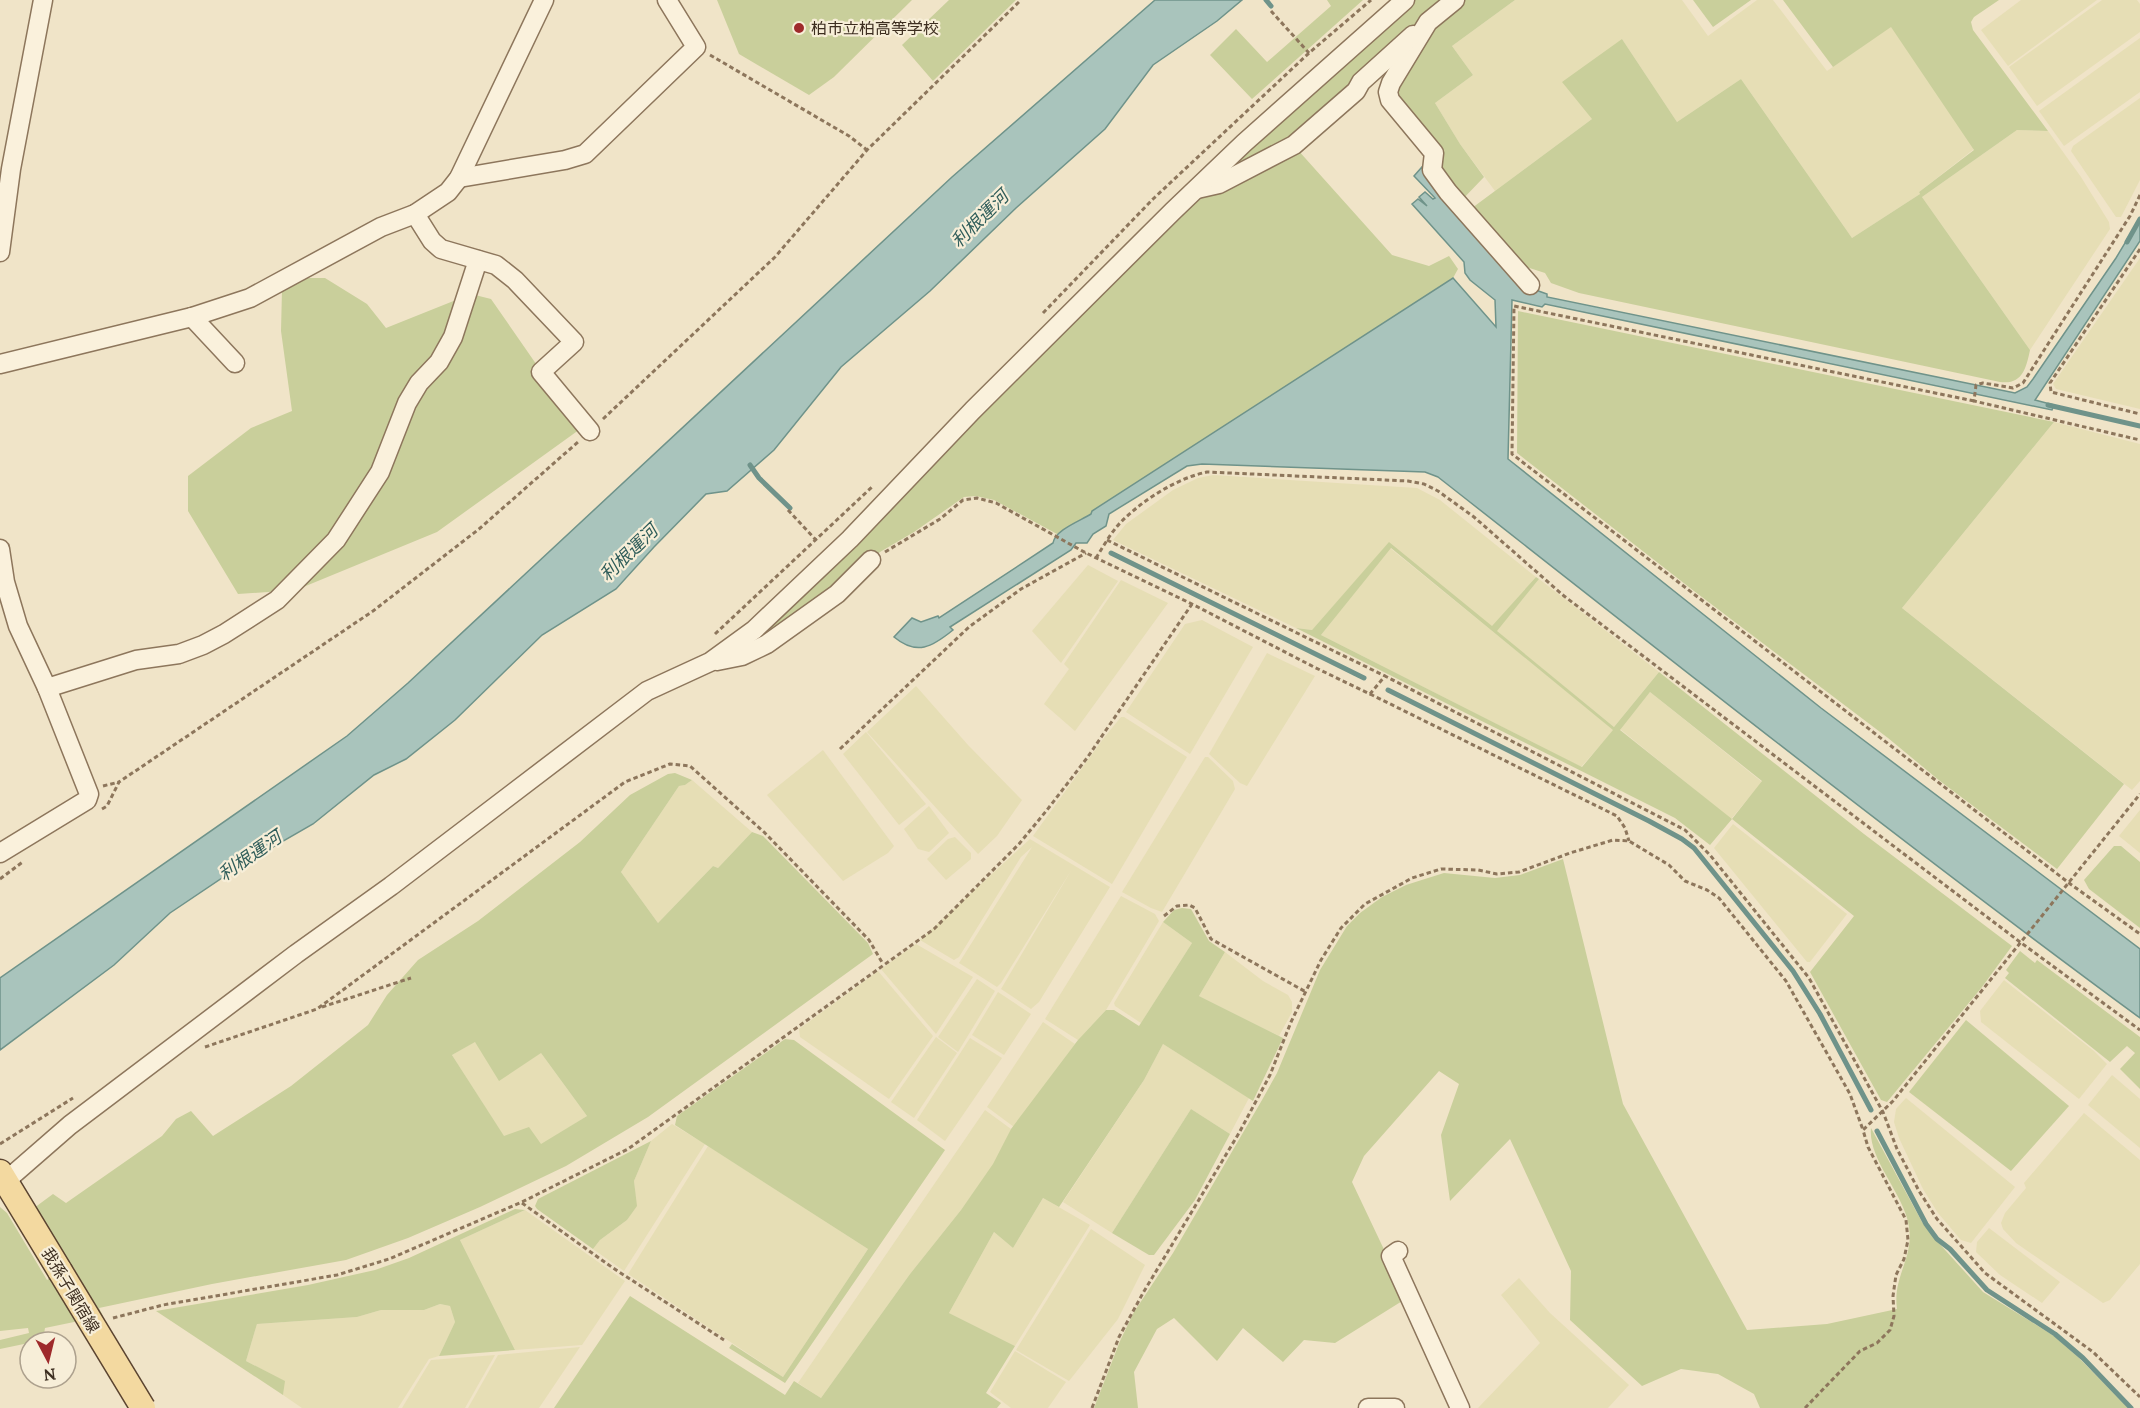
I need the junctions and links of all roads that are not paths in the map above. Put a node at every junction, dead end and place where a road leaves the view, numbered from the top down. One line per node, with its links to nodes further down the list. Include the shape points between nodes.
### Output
1 (43, 0): 10 (street, via 11,169)
2 (544, 0): 7 (street)
3 (667, 0): 7 (street, via 696,47 585,154)
4 (1405, 0): 8 (street)
5 (1455, 0): 6 (street)
6 (1428, 22): 8 (street, via 1294,145 1219,184); 12 (street, via 1391,83 1390,100 1434,153 1432,170 1448,192)
7 (459, 178): 9 (street, via 448,192)
8 (1196, 190): 19 (street, via 815,573 754,630)
9 (415, 214): 11 (street, via 441,249); 13 (street, via 381,227 250,298)
10 (0, 252)
11 (478, 260): 16 (street, via 496,266 515,280 574,342 541,372); 20 (street, via 453,337 407,403 380,472 336,540 277,600 203,645 179,654 136,660)
12 (1530, 285)
13 (192, 317): 14 (street); 15 (street)
14 (236, 363)
15 (0, 364)
16 (590, 431)
17 (0, 549): 20 (street, via 18,626)
18 (871, 560): 19 (street, via 837,594 767,644 742,656)
19 (710, 662): 22 (street, via 647,691 115,1090)
20 (47, 688): 21 (street, via 89,797)
21 (0, 853)
22 (2, 1180): 24 (main road, 我孫子関宿線, bridge)
23 (1398, 1251): 27 (street, via 1391,1256)
24 (143, 1408)
25 (1368, 1408): 26 (street)
26 (1395, 1408)
27 (1460, 1408)

